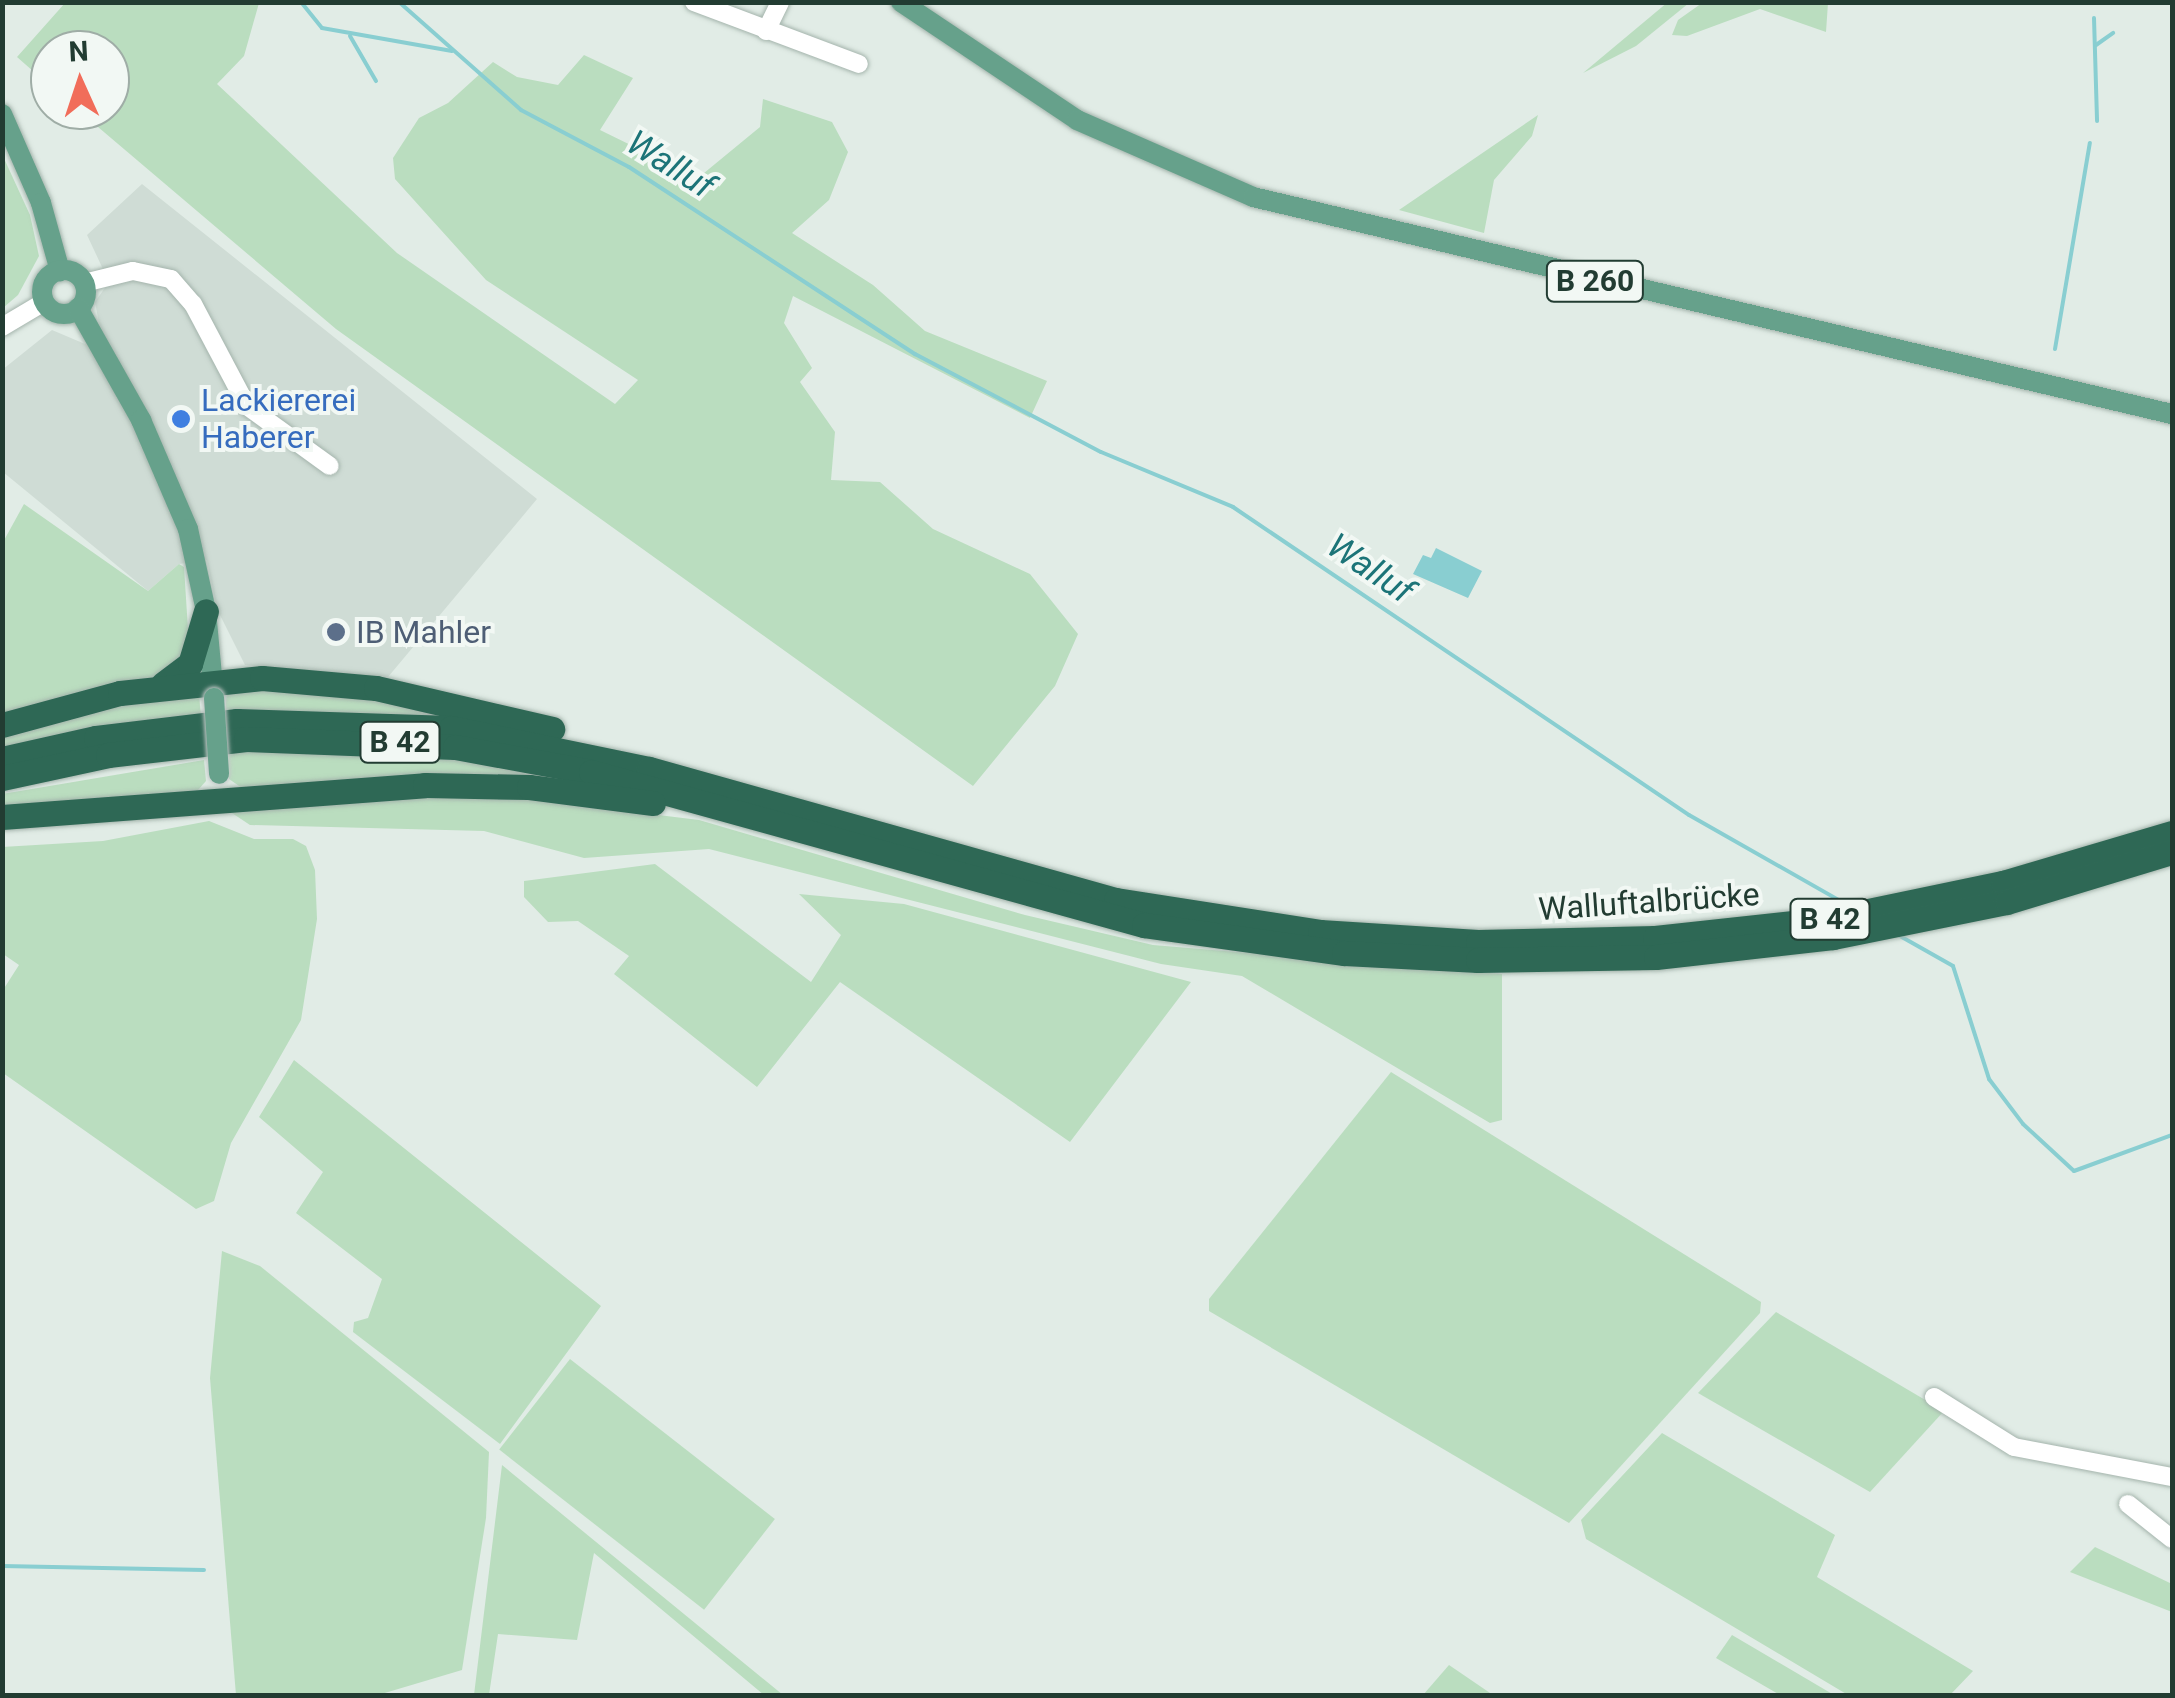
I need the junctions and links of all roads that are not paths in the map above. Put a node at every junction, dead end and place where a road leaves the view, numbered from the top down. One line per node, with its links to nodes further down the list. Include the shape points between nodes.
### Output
1 (694, 2): 4 (street)
2 (780, 2): 4 (street)
3 (900, 2): 12 (main road, B 260, via 1036,95 1137,152 1299,210)
4 (766, 31): 5 (street)
5 (860, 64)
6 (2, 114): 7 (main road, via 41,203)
7 (60, 271): 8 (main road); 9 (main road, via 46,280)
8 (84, 284): 10 (main road); 13 (street, via 132,271 171,279 193,304 246,406)
9 (44, 302): 10 (main road, via 60,313); 11 (street)
10 (78, 308): 14 (main road, via 162,467 188,530)
11 (2, 328)
12 (2172, 414)
13 (330, 466)
14 (206, 611): 15 (highway, via 190,664); 16 (main road)
15 (156, 686): 16 (highway); 17 (highway)
16 (214, 689): 20 (main road, bridge); 21 (highway, via 324,681 438,701 632,753)
17 (2, 725)
18 (2, 758): 21 (highway, B 42, via 166,727 362,721 522,739)
19 (2, 778): 23 (highway, B 42, via 177,745 385,740 557,765)
20 (220, 785): 22 (highway); 23 (highway, via 529,787)
21 (720, 788): 26 (highway, B 42, via 1116,900)
22 (2, 817)
23 (790, 829): 26 (highway, B 42, via 1144,926 1344,953)
24 (2172, 832): 26 (highway, Walluftalbrücke / B 42, via 2003,884 1830,919)
25 (2172, 852): 26 (highway, Walluftalbrücke / B 42, via 2007,902 1833,937 1656,957)
26 (1478, 951)
27 (1934, 1397): 28 (street, via 2014,1446)
28 (2172, 1477)
29 (2128, 1504): 30 (street)
30 (2172, 1539)

